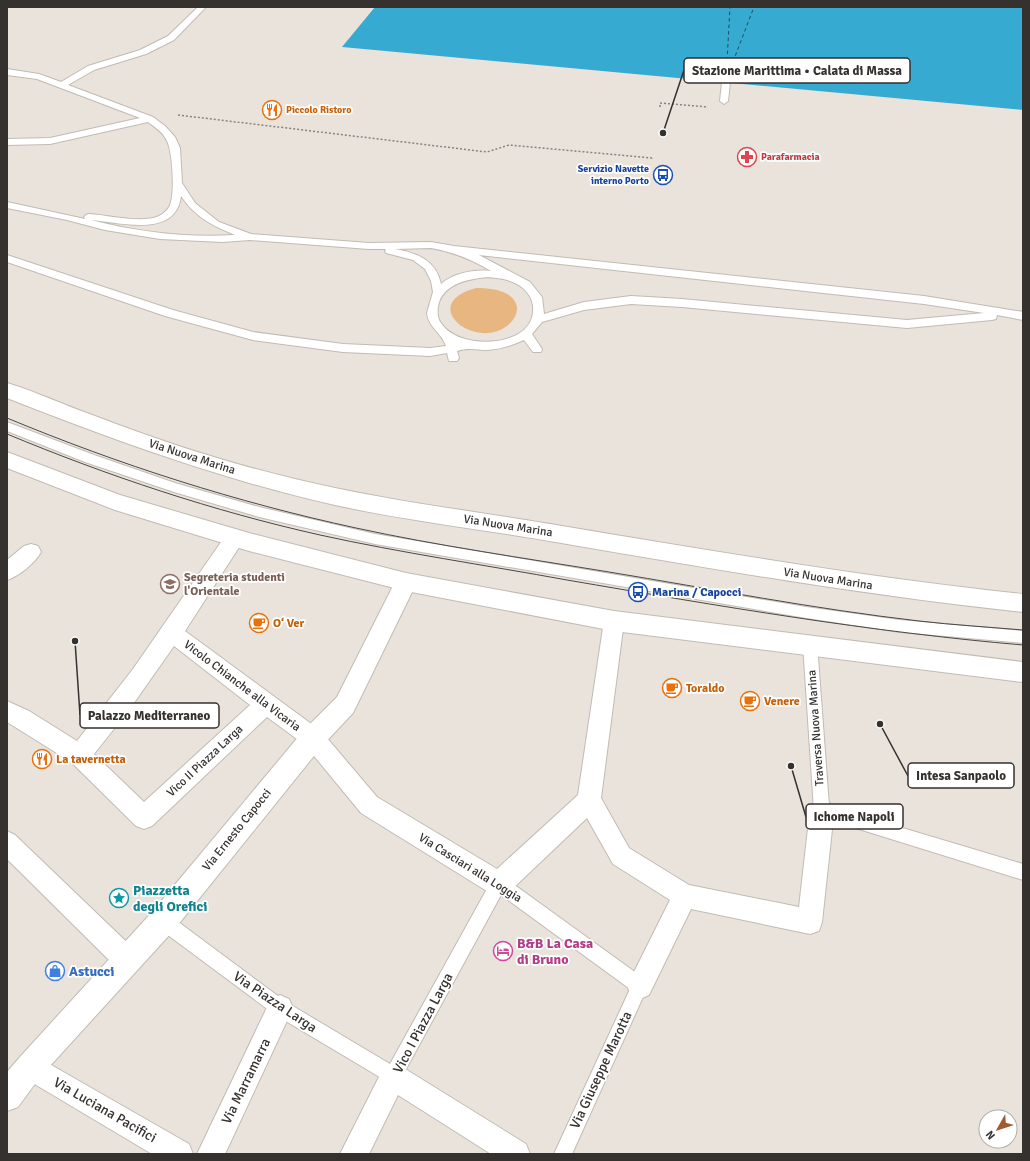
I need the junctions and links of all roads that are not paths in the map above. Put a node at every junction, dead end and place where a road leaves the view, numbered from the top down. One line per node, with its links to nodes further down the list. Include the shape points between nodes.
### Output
1 (202, 7): 4 (lane, via 171,38 143,52 91,68)
2 (7, 72): 4 (lane, via 39,77)
3 (726, 82): 5 (lane)
4 (62, 85): 6 (lane)
5 (724, 101)
6 (150, 119): 7 (lane, via 50,142); 8 (lane, via 170,137 175,148)
7 (7, 142)
8 (177, 183): 10 (lane, via 175,206 162,219 154,222); 11 (lane, via 202,214 216,224)
9 (7, 204): 10 (lane)
10 (67, 217): 11 (lane, via 160,236 222,239)
11 (250, 237): 12 (lane)
12 (369, 246): 13 (lane, via 431,245); 16 (lane, via 419,259 431,268)
13 (454, 249): 15 (lane, via 475,257); 17 (lane, via 924,300)
14 (7, 258): 24 (lane, via 223,330 343,348)
15 (510, 277): 16 (lane, via 494,273 462,277 448,283); 19 (lane, via 522,282 538,299)
16 (438, 292): 21 (lane, via 432,303 432,315 437,326)
17 (1009, 314): 18 (lane); 19 (lane, via 906,324 631,300 584,306)
18 (1023, 316)
19 (538, 319): 20 (lane)
20 (526, 334): 22 (lane, via 499,345); 23 (lane)
21 (447, 336): 22 (lane); 24 (lane)
22 (468, 344): 24 (lane)
23 (537, 349)
24 (452, 354)
25 (7, 390): 32 (main road, Via Nuova Marina, via 96,426 174,452 259,478 336,497 844,582)
26 (7, 426): 35 (lane, via 52,445 239,507 345,533 803,612 885,624)
27 (7, 460): 28 (main road, via 116,502)
28 (235, 538): 31 (main road); 34 (street)
29 (31, 552): 30 (street)
30 (7, 572)
31 (406, 582): 33 (main road); 40 (main road, Via Ernesto Capocci, via 345,706)
32 (1023, 603)
33 (614, 621): 36 (main road); 42 (street)
34 (172, 633): 38 (street, Vicolo Chianche alla Vicaria); 41 (street)
35 (1023, 637)
36 (810, 644): 37 (main road); 43 (lane, Traversa Nuova Marina)
37 (1023, 672)
38 (266, 704): 40 (street, Vicolo Chianche alla Vicaria); 41 (street, Vico II Piazza Larga, via 144,818)
39 (7, 711): 41 (street)
40 (313, 738): 46 (street, Via Casciari alla Loggia, via 368,805); 48 (main road, Via Ernesto Capocci)
41 (79, 755)
42 (589, 800): 46 (street); 47 (street, via 621,856)
43 (822, 811): 45 (lane); 47 (street, via 810,922)
44 (7, 844): 49 (street)
45 (1023, 872)
46 (498, 884): 50 (lane, Via Casciari alla Loggia); 53 (lane, Vico I Piazza Larga)
47 (685, 896): 50 (street)
48 (163, 921): 49 (main road, Via Ernesto Capocci); 51 (lane, Via Piazza Larga)
49 (127, 960): 52 (main road, Via Ernesto Capocci)
50 (640, 986): 59 (lane, Via Giuseppe Marotta)
51 (280, 1008): 53 (lane, Via Piazza Larga); 56 (street, Via Marramarra)
52 (30, 1067): 54 (main road, Via Ernesto Capocci); 55 (street, Via Luciana Pacifici)
53 (393, 1076): 57 (street); 58 (street, Vico I Piazza Larga)
54 (7, 1096)
55 (179, 1154)
56 (211, 1154)
57 (354, 1154)
58 (516, 1154)
59 (563, 1154)

